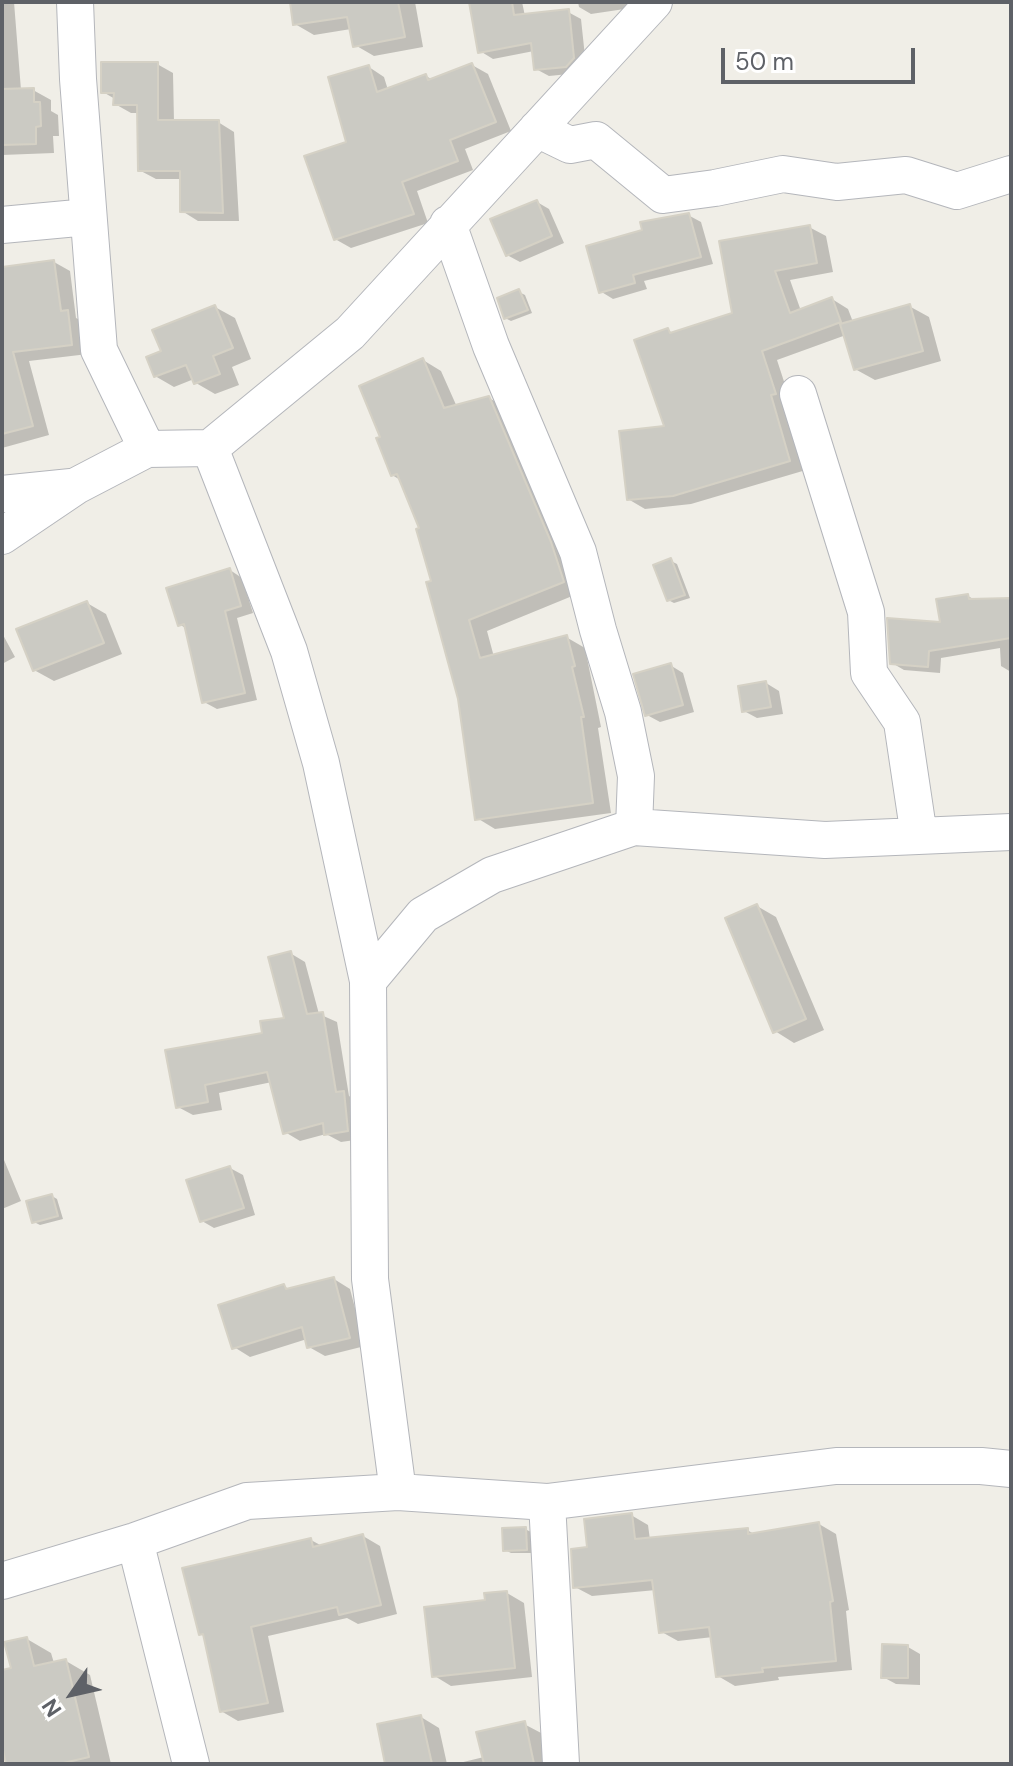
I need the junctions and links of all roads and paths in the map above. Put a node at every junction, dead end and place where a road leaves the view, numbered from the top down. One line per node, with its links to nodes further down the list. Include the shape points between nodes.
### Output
1 (75, 2): 5 (street)
2 (654, 2): 3 (street)
3 (537, 129): 4 (street, via 570,145 596,140 663,195 783,174 837,182 906,175 957,191); 6 (street)
4 (1011, 174)
5 (88, 217): 7 (street); 10 (street, via 99,350)
6 (448, 224): 9 (street, via 350,333); 14 (street, via 491,346 578,552 623,712 636,776)
7 (2, 225)
8 (798, 394): 16 (street, via 866,612 869,673 902,722)
9 (210, 448): 10 (street); 17 (street, via 289,651 321,763)
10 (147, 449): 11 (street)
11 (76, 486): 12 (street); 13 (street)
12 (2, 494)
13 (2, 536)
14 (634, 827): 16 (street, via 825,840); 17 (street, via 492,875 423,915)
15 (1011, 832): 16 (street)
16 (919, 836)
17 (368, 981): 19 (street, via 370,1279)
18 (1011, 1469): 20 (street, via 836,1466)
19 (398, 1492): 20 (street); 21 (street, via 247,1501)
20 (547, 1502): 24 (street)
21 (135, 1541): 22 (street); 23 (street)
22 (2, 1581)
23 (191, 1764)
24 (561, 1764)

